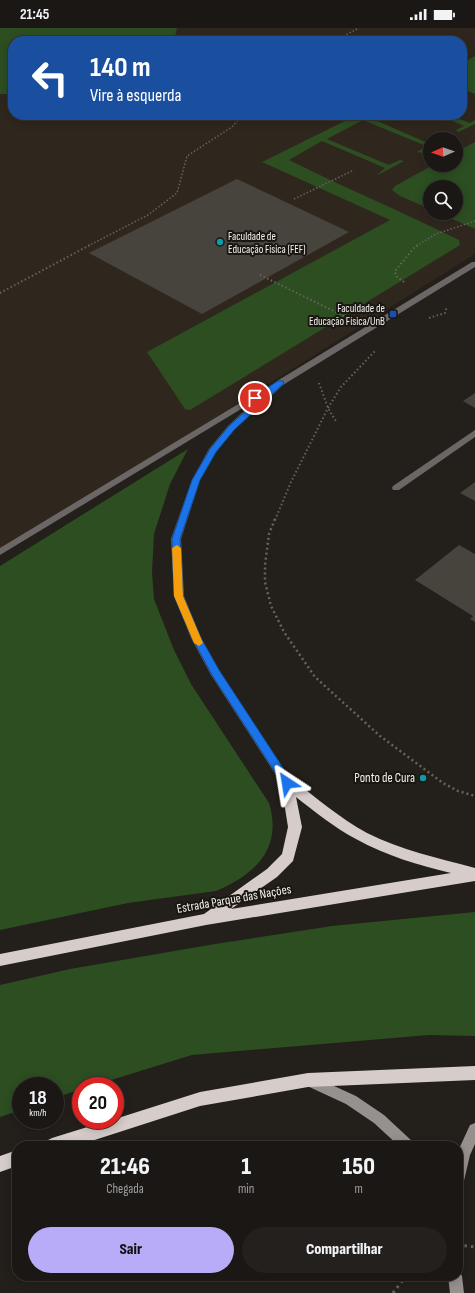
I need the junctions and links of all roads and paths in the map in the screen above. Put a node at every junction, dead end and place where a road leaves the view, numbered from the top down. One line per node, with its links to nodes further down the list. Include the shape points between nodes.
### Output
1 (359, 28): 2 (path)
2 (344, 36)
3 (238, 120): 10 (path, via 232,127 187,156 177,194 148,214)
4 (354, 170): 5 (path)
5 (294, 199)
6 (475, 221): 9 (path, via 436,234 414,248 395,271)
7 (475, 264): 16 (lane)
8 (260, 275): 12 (path)
9 (401, 281)
10 (0, 293)
11 (446, 305): 13 (path, via 445,313)
12 (346, 317)
13 (426, 318)
14 (378, 348): 17 (path, via 341,387)
15 (318, 379): 17 (path)
16 (280, 383): 21 (lane); 22 (lane, via 231,428 212,451 196,480 176,539 179,596 196,638)
17 (328, 408): 18 (path); 23 (path, via 291,482 269,534 265,582 271,606 284,632 315,677 380,736 436,778 458,791)
18 (337, 423)
19 (475, 433): 20 (lane)
20 (396, 488)
21 (0, 552)
22 (287, 783): 24 (highway, via 341,823 373,842 424,861); 25 (highway, via 295,827 288,857 272,873)
23 (475, 796)
24 (475, 874): 25 (highway, Estrada Parque das Nações)
25 (206, 919): 26 (highway, Estrada Parque das Nações)
26 (0, 960)
27 (475, 1073): 28 (highway)
28 (308, 1080): 30 (highway, via 200,1100); 31 (street, via 351,1100 379,1119)
29 (475, 1128): 32 (street)
30 (68, 1141)
31 (403, 1141)
32 (463, 1158)
33 (12, 1160): 34 (highway)
34 (0, 1164)
35 (463, 1246): 36 (path)
36 (475, 1247)
37 (402, 1281): 39 (path)
38 (455, 1281): 40 (street)
39 (393, 1293)
40 (456, 1293)

